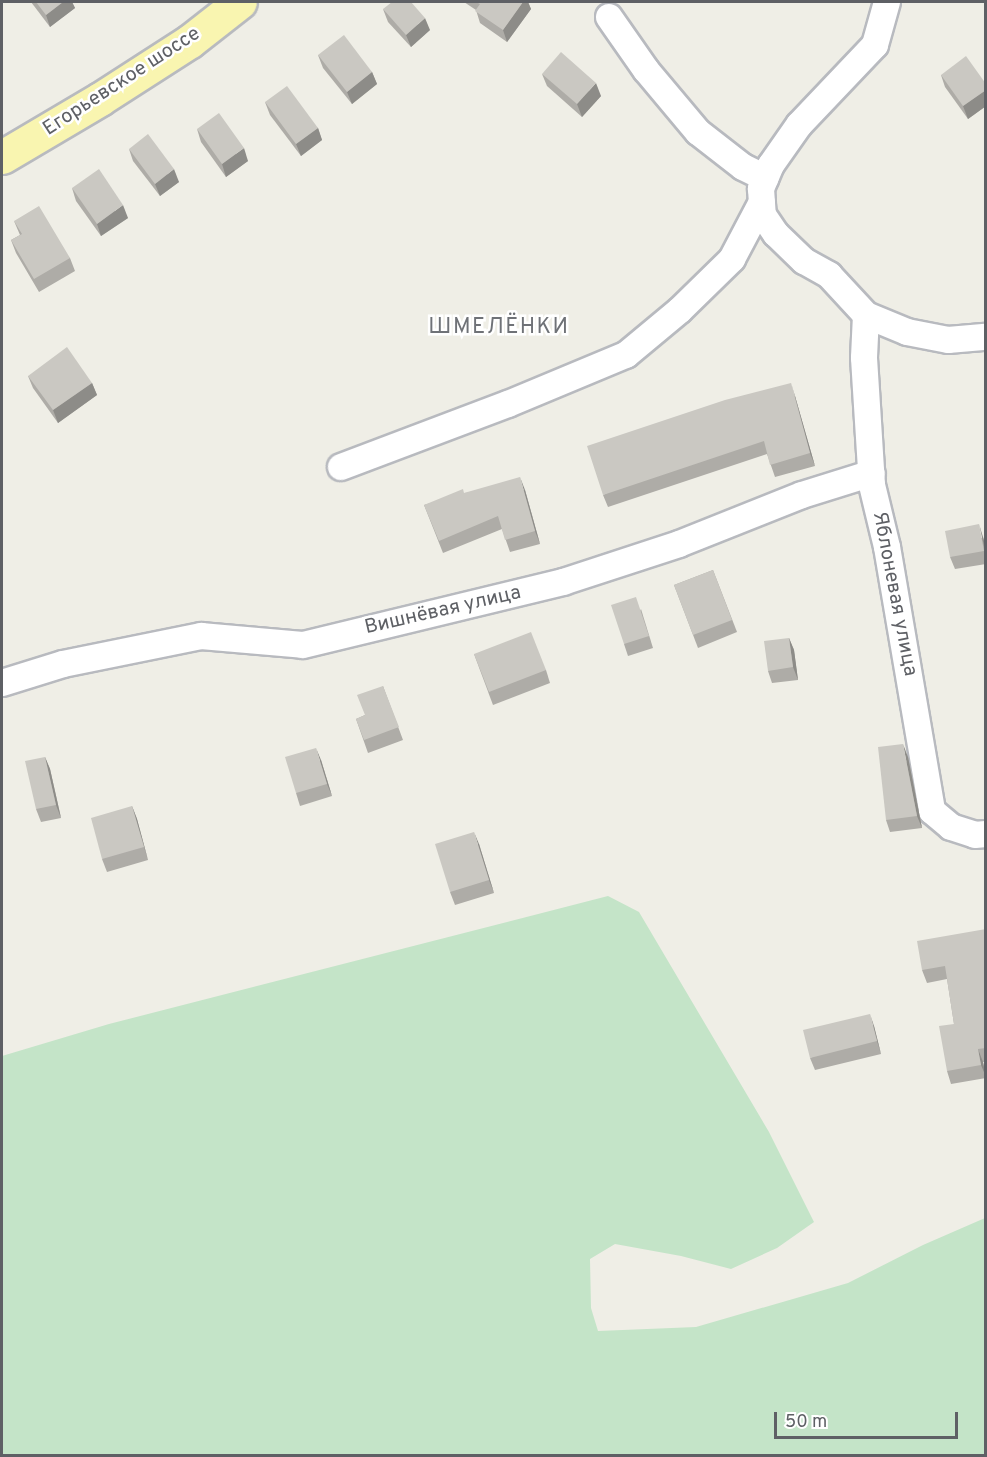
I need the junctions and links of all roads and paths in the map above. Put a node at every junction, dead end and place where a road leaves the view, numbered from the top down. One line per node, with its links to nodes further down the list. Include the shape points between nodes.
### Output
1 (240, 2): 4 (main road, Егорьевское шоссе, via 190,41)
2 (887, 2): 5 (street, via 875,45 799,125 771,165)
3 (609, 17): 5 (street, via 646,70 698,132)
4 (2, 157)
5 (764, 190): 6 (street, via 763,215 776,234 804,261 829,276); 8 (street, via 732,259 626,355)
6 (866, 315): 7 (street, via 908,332 948,340); 9 (street, Яблоневая улица, via 864,358)
7 (986, 337)
8 (341, 467)
9 (872, 473): 10 (street, Вишнёвая улица, via 563,582 303,645 201,636 63,664); 11 (street, Яблоневая улица, via 932,811 951,827 975,835)
10 (2, 683)
11 (986, 834)

